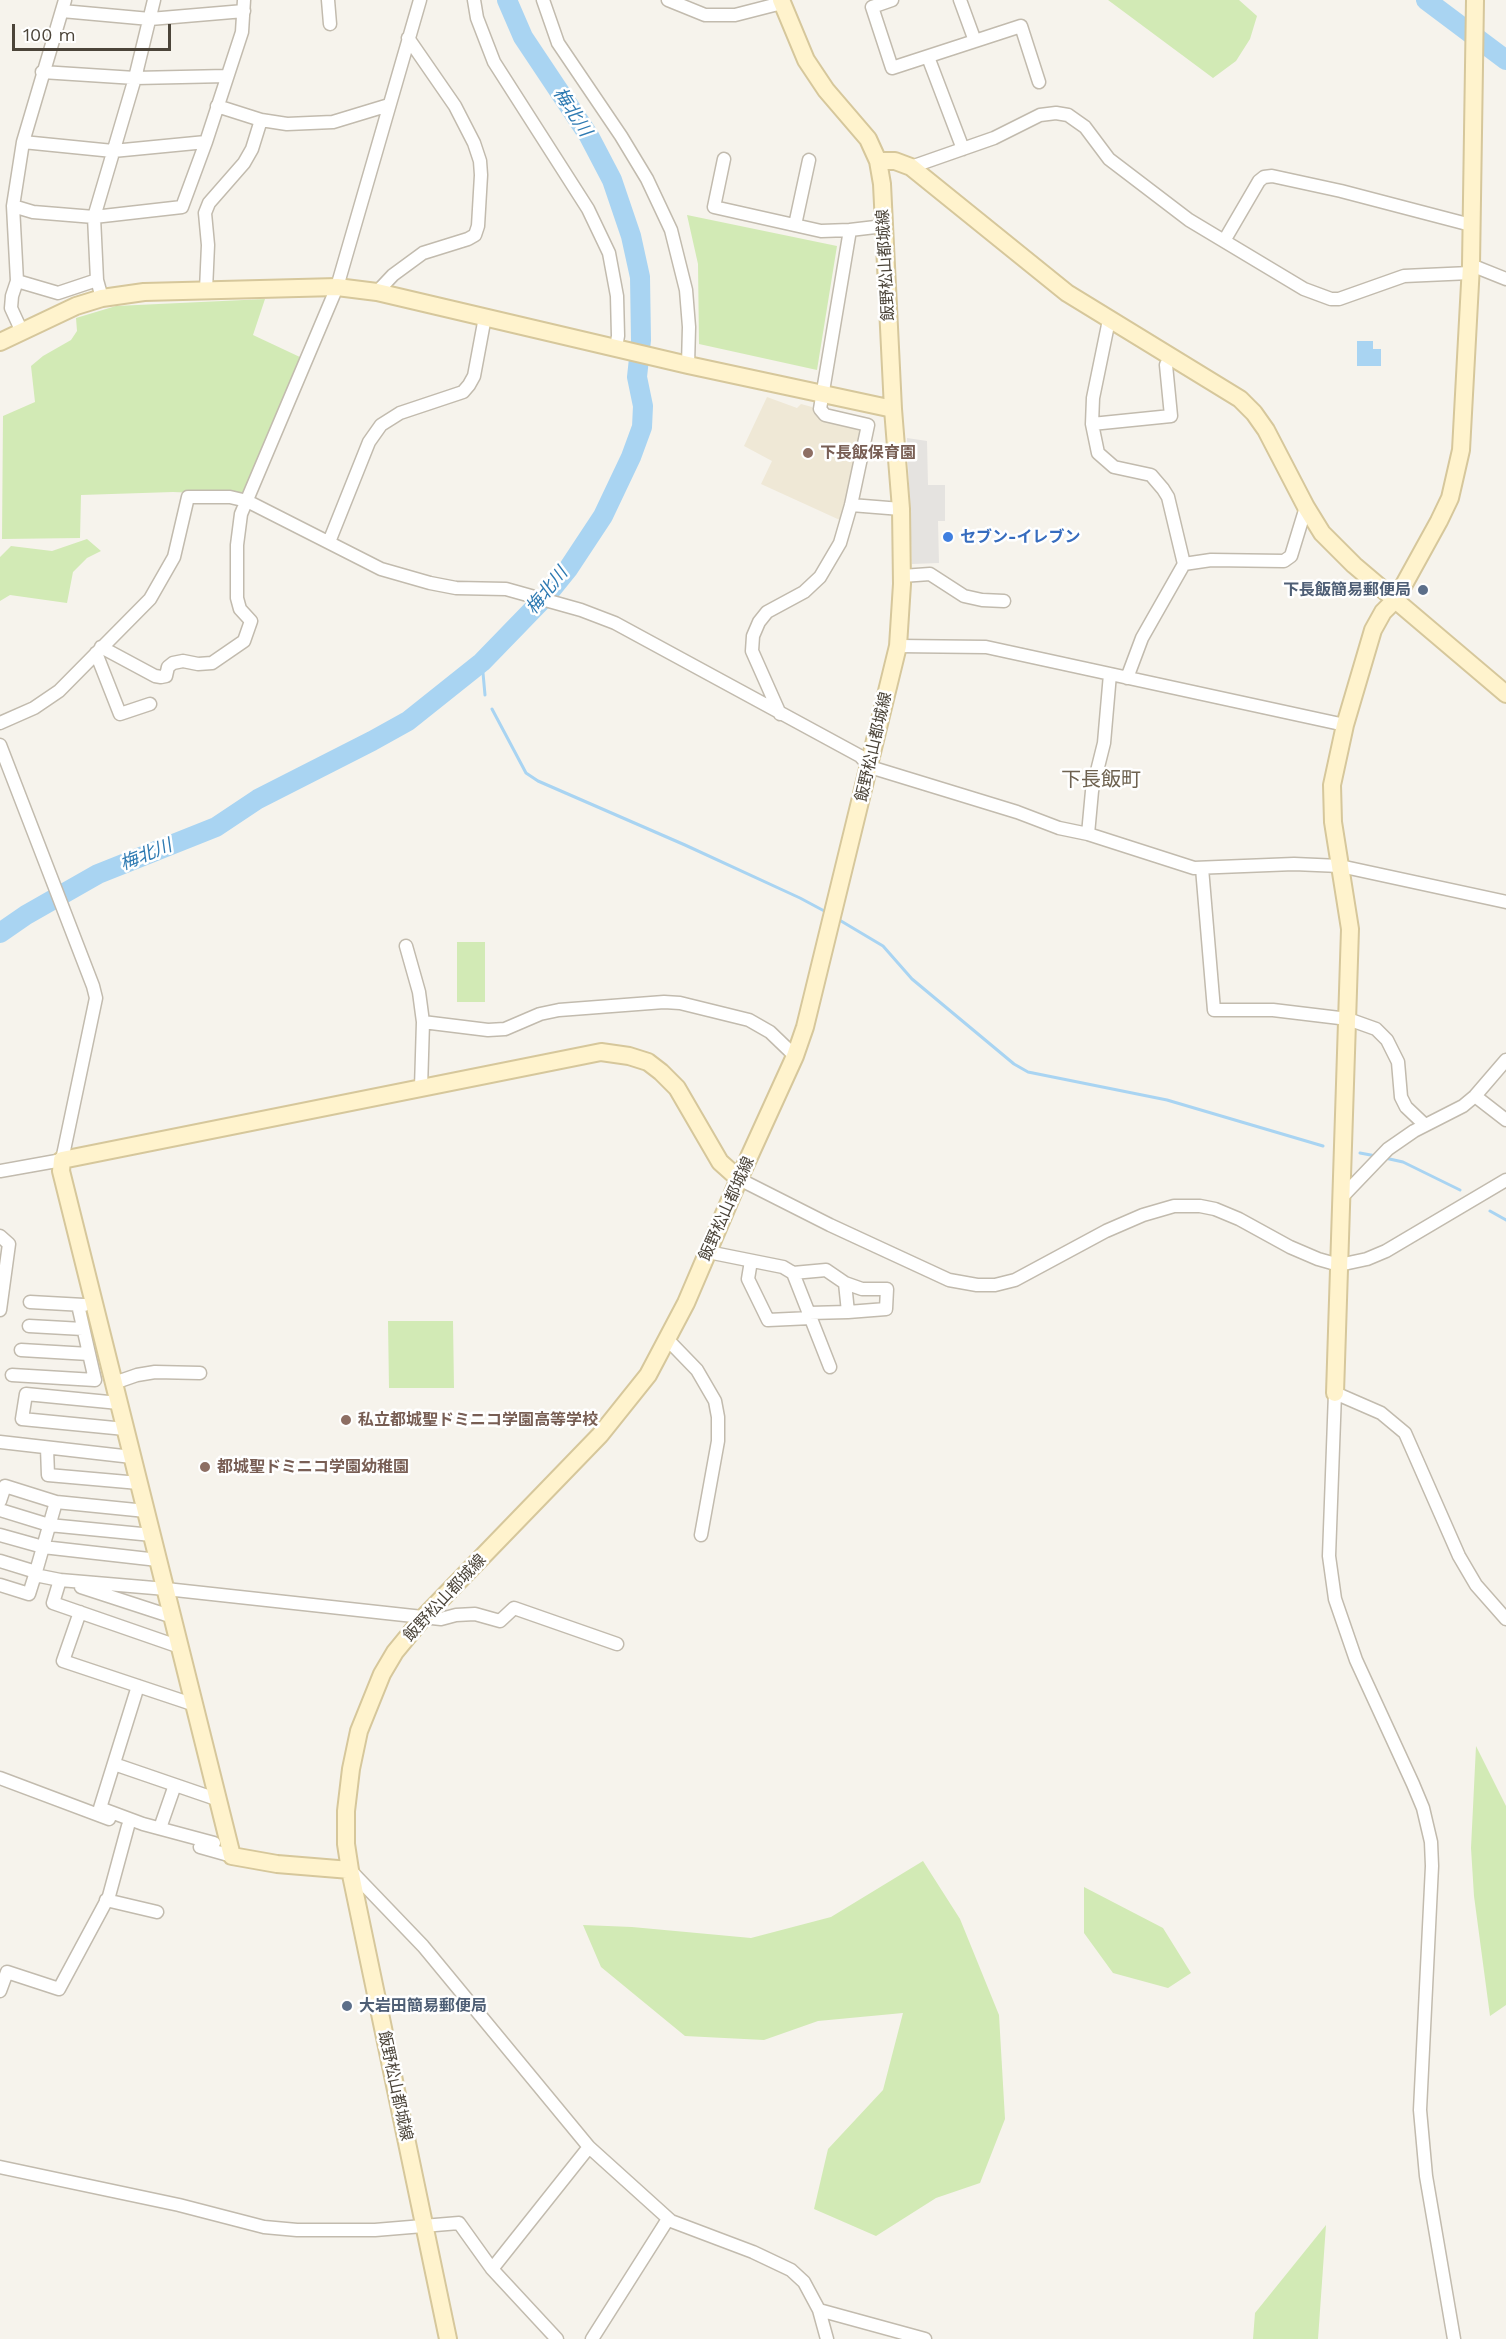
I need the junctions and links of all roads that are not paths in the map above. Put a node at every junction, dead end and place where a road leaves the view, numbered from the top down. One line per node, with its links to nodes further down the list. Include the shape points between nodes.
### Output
1 (154, 0): 13 (street)
2 (328, 0): 14 (street)
3 (420, 0): 15 (street)
4 (474, 0): 52 (street, via 494,62 588,209 609,253 617,296)
5 (543, 0): 54 (street, via 558,43 642,170 671,230 686,290)
6 (668, 0): 10 (street, via 705,15 735,15)
7 (892, 0): 17 (street, via 872,7 892,68)
8 (960, 0): 16 (street)
9 (1475, 0): 36 (street)
10 (781, 2): 31 (street, 飯野松山都城線, via 806,60 868,140)
11 (63, 5): 13 (street); 18 (street)
12 (244, 5): 13 (street); 19 (street, via 242,32)
13 (150, 19): 20 (street)
14 (330, 24)
15 (408, 39): 22 (street); 46 (street, via 455,106 474,143 480,168 478,226 475,235 468,239 423,253 393,274)
16 (975, 42): 17 (street); 21 (street, via 1021,26)
17 (928, 57): 27 (street)
18 (42, 72): 20 (street); 25 (street)
19 (227, 76): 20 (street); 23 (street)
20 (135, 78): 28 (street)
21 (1040, 81)
22 (389, 105): 24 (street, via 333,122 287,124); 44 (street)
23 (218, 106): 24 (street); 26 (street)
24 (261, 120): 45 (street, via 244,163 209,202 205,213)
25 (23, 142): 28 (street); 33 (street)
26 (206, 142): 28 (street); 34 (street, via 182,207)
27 (963, 149): 32 (street); 39 (street, via 1040,115 1068,115 1085,127 1109,159 1189,220)
28 (113, 151): 34 (street)
29 (724, 159): 35 (street, via 714,207)
30 (809, 160): 35 (street)
31 (878, 161): 32 (street, via 895,161); 37 (street, 飯野松山都城線)
32 (911, 167): 49 (street, via 1026,262)
33 (13, 206): 34 (street, via 33,212); 43 (street)
34 (94, 218): 42 (street)
35 (795, 225): 38 (street, via 820,231)
36 (1471, 225): 39 (street, via 1272,176 1259,181); 40 (street)
37 (884, 226): 38 (street); 56 (street, 飯野松山都城線)
38 (850, 230): 55 (street)
39 (1224, 241): 40 (street, via 1304,289 1331,299 1404,276)
40 (1470, 269): 41 (street); 65 (street, via 1461,450 1455,480 1439,521)
41 (1506, 279)
42 (97, 280): 43 (street, via 58,293); 47 (street)
43 (16, 281): 50 (street, via 11,308)
44 (337, 287): 45 (street); 46 (street); 58 (street)
45 (206, 290): 47 (street)
46 (378, 292): 48 (street)
47 (102, 298): 50 (street)
48 (484, 317): 52 (street); 62 (street, via 469,385 463,392 400,413 381,424 369,442)
49 (1109, 320): 53 (street); 57 (street, via 1093,398)
50 (22, 332): 51 (street)
51 (0, 342)
52 (617, 348): 54 (street)
53 (1171, 356): 57 (street, via 1166,365 1171,416); 60 (street, via 1222,386 1254,412)
54 (688, 365): 55 (street)
55 (823, 393): 56 (street); 59 (street, via 820,409 825,415 868,425)
56 (893, 409): 61 (street, 飯野松山都城線)
57 (1092, 424): 63 (street, via 1098,453 1106,462 1125,471 1152,475 1163,489)
58 (247, 501): 62 (street); 68 (street, via 188,497 174,556 141,608); 68 (street, via 237,545 238,604 251,621 244,641 212,663 173,663 166,676 161,677)
59 (851, 505): 61 (street); 73 (street, via 840,543 820,577 804,592 767,612 753,636 752,651)
60 (1306, 507): 63 (street, via 1291,556 1284,561 1211,560); 65 (street, via 1338,550)
61 (901, 509): 64 (street, 飯野松山都城線)
62 (329, 542): 73 (street, via 381,569 424,582 456,588 506,589 615,624)
63 (1184, 564): 70 (street, via 1142,638)
64 (902, 576): 66 (street, via 930,574 964,596); 67 (street, 飯野松山都城線)
65 (1396, 599): 71 (street); 75 (street, via 1373,630)
66 (1004, 601)
67 (898, 646): 69 (street, via 987,647); 77 (street, 飯野松山都城線)
68 (99, 650): 72 (street, via 120,714); 74 (street, via 59,691 34,708)
69 (1110, 674): 70 (street); 78 (street, via 1104,743 1092,790)
70 (1127, 678): 75 (street)
71 (1506, 694)
72 (150, 704)
73 (780, 714): 77 (street, via 860,756)
74 (0, 723)
75 (1346, 725): 79 (street, via 1332,794)
76 (0, 745): 91 (street, via 96,998)
77 (870, 768): 78 (street); 85 (street, 飯野松山都城線)
78 (1088, 834): 80 (street)
79 (1340, 866): 80 (street); 81 (street); 83 (street, via 1350,928)
80 (1202, 868): 83 (street, via 1214,1010 1273,1010)
81 (1506, 902)
82 (406, 946): 84 (street)
83 (1348, 1019): 90 (street, via 1376,1029 1387,1040 1398,1062 1401,1097); 95 (street)
84 (423, 1022): 85 (street, via 505,1029 560,1010 680,1003 749,1020 770,1032); 87 (street)
85 (795, 1056): 93 (street, 飯野松山都城線)
86 (1506, 1060): 88 (street)
87 (421, 1088): 91 (street); 93 (street, via 595,1053 629,1056 648,1062 677,1088 720,1162)
88 (1475, 1096): 89 (street); 90 (street)
89 (1506, 1120)
90 (1425, 1125): 95 (street, via 1388,1149)
91 (62, 1160): 92 (street); 103 (street)
92 (0, 1172)
93 (739, 1179): 97 (street, 飯野松山都城線); 99 (street, via 949,1280 977,1285 1015,1280 1106,1232 1174,1206 1215,1209 1290,1247)
94 (1506, 1180): 99 (street, via 1386,1251)
95 (1342, 1197): 99 (street)
96 (0, 1236): 104 (street, via 9,1244)
97 (708, 1252): 98 (street); 109 (street, 飯野松山都城線)
98 (751, 1261): 100 (street, via 783,1267); 106 (street, via 748,1279 768,1320)
99 (1339, 1265): 116 (street)
100 (793, 1274): 101 (street, via 826,1270); 106 (street)
101 (845, 1283): 105 (street); 105 (street, via 887,1288 886,1309)
102 (30, 1302): 103 (street)
103 (86, 1305): 108 (street); 115 (street)
104 (0, 1309)
105 (848, 1312): 106 (street)
106 (810, 1316): 112 (street)
107 (28, 1326): 108 (street)
108 (83, 1329): 111 (street)
109 (667, 1339): 131 (street, via 697,1370 715,1401 718,1417 718,1441); 141 (street, 飯野松山都城線, via 648,1375 600,1435)
110 (21, 1350): 111 (street)
111 (89, 1354): 114 (street, via 95,1380)
112 (830, 1367)
113 (200, 1373): 115 (street, via 155,1372)
114 (12, 1375)
115 (114, 1383): 117 (street)
116 (1335, 1393): 142 (street, via 1381,1413 1405,1433 1459,1556 1476,1585); 170 (street, via 1329,1556 1335,1599 1356,1660 1416,1792 1431,1842 1420,2110 1426,2176)
117 (119, 1403): 118 (street); 118 (street, via 26,1394 22,1419)
118 (125, 1429): 121 (street)
119 (0, 1442): 120 (street)
120 (47, 1448): 121 (street); 122 (street)
121 (132, 1457): 123 (street)
122 (48, 1475): 123 (street); 125 (street)
123 (139, 1483): 127 (street)
124 (0, 1501): 125 (street, via 5,1486)
125 (54, 1502): 127 (street); 128 (street)
126 (0, 1510): 128 (street)
127 (146, 1510): 130 (street)
128 (49, 1526): 130 (street); 132 (street)
129 (0, 1535): 132 (street)
130 (152, 1535): 133 (street)
131 (701, 1535)
132 (43, 1547): 133 (street); 135 (street)
133 (158, 1560): 138 (street)
134 (0, 1561): 135 (street)
135 (35, 1574): 136 (street); 137 (street, via 29,1594)
136 (60, 1580): 138 (street); 139 (street, via 53,1603); 140 (street)
137 (0, 1585)
138 (166, 1589): 140 (street); 141 (street)
139 (80, 1612): 144 (street); 145 (street, via 63,1661)
140 (173, 1617): 144 (street)
141 (423, 1618): 143 (street, via 475,1614 500,1621 514,1608); 155 (street, 飯野松山都城線, via 382,1674 359,1731 346,1810)
142 (1506, 1619)
143 (617, 1644)
144 (180, 1647): 146 (street)
145 (138, 1686): 146 (street); 147 (street)
146 (195, 1705): 150 (street)
147 (114, 1764): 149 (street); 152 (street, via 100,1808)
148 (0, 1778): 151 (street)
149 (175, 1785): 150 (street); 152 (street)
150 (219, 1800): 154 (street)
151 (128, 1826): 154 (street); 156 (street)
152 (160, 1828): 153 (street)
153 (214, 1843)
154 (232, 1856): 155 (street)
155 (350, 1870): 159 (street, via 423,1946); 162 (street, 飯野松山都城線)
156 (106, 1900): 157 (street); 158 (street, via 58,1989 7,1972)
157 (157, 1912)
158 (0, 1990)
159 (589, 2147): 161 (street); 163 (street)
160 (0, 2167): 162 (street, via 264,2227)
161 (668, 2219): 164 (street, via 791,2270 804,2282); 167 (street)
162 (425, 2227): 163 (street, via 459,2223); 165 (street, 飯野松山都城線)
163 (492, 2269): 166 (street)
164 (819, 2310): 168 (street); 169 (street)
165 (448, 2339)
166 (557, 2339)
167 (592, 2339)
168 (827, 2339)
169 (925, 2339)
170 (1454, 2339)

